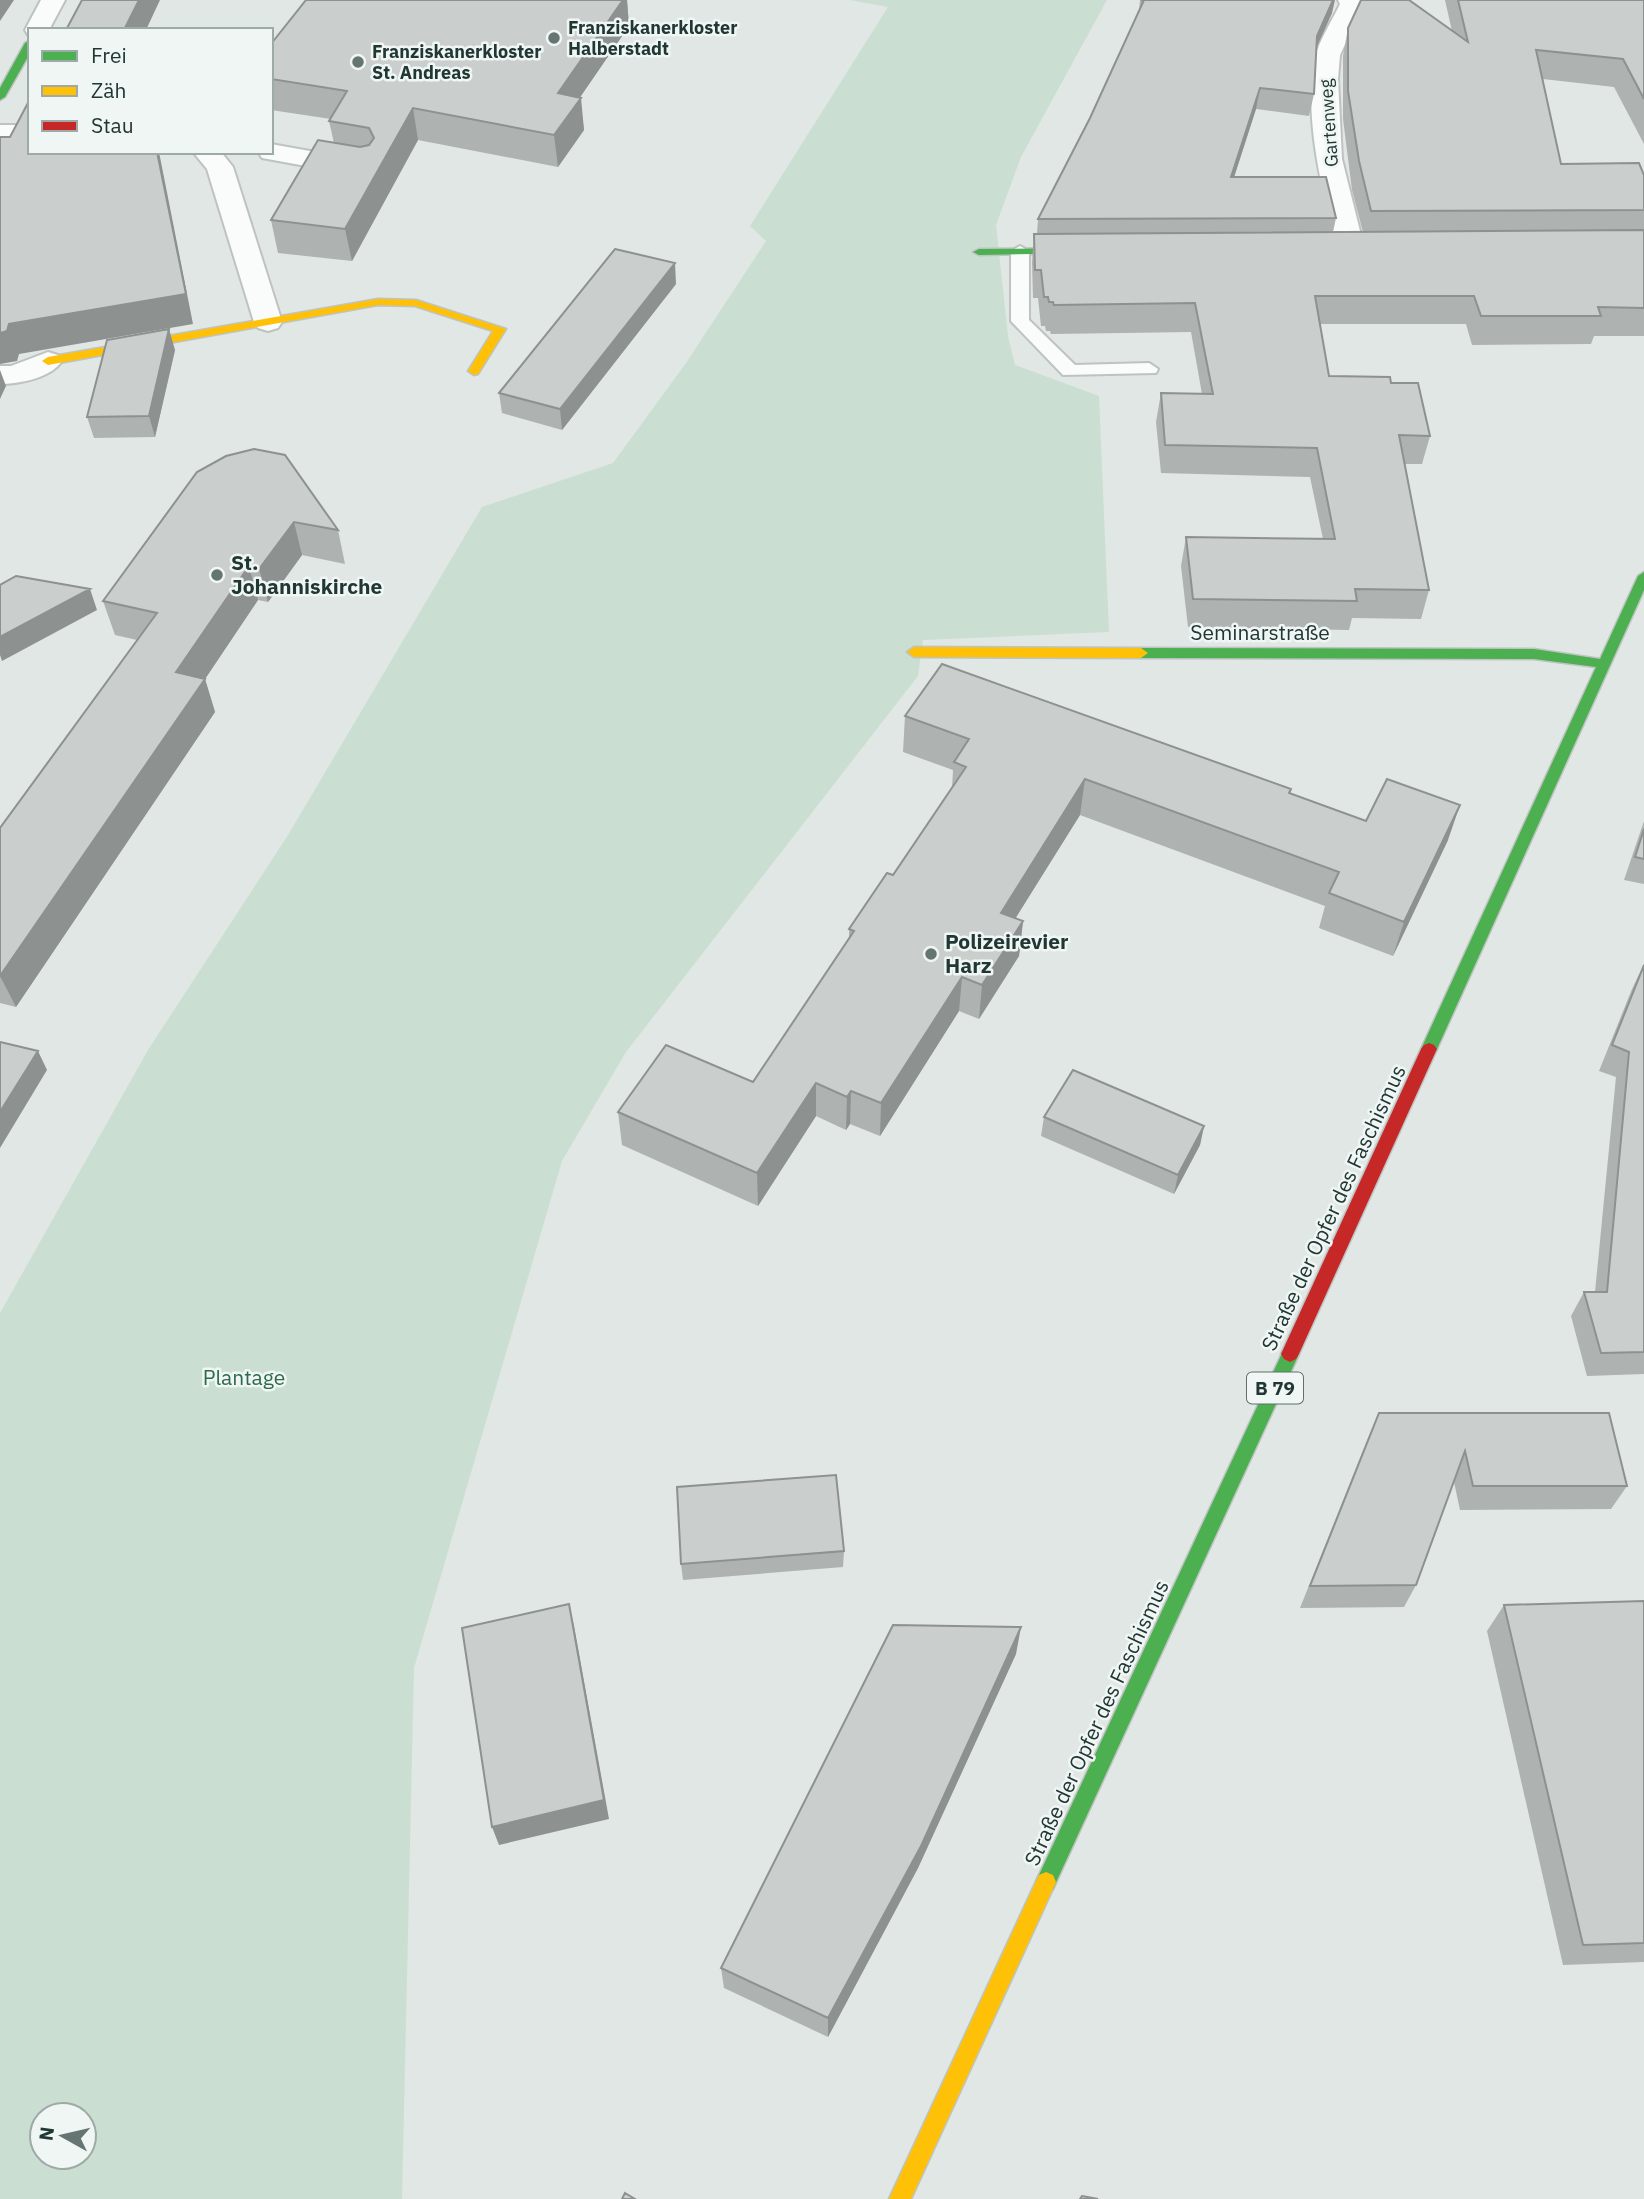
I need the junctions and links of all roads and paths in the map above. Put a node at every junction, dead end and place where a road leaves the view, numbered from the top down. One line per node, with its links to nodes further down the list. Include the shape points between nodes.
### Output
1 (53, 0): 3 (street)
2 (1350, 0): 13 (street, Gartenweg, via 1328,55 1325,79 1329,159)
3 (38, 28)
4 (28, 47): 5 (main road)
5 (0, 97)
6 (0, 133): 7 (street)
7 (28, 134)
8 (273, 152): 10 (street)
9 (208, 154): 15 (street, via 220,167)
10 (365, 169)
11 (1020, 251): 12 (main road); 14 (main road); 17 (lane, via 1020,321 1070,371)
12 (1103, 251)
13 (1352, 251)
14 (979, 252)
15 (268, 322): 16 (main road); 18 (main road, via 378,302 416,303 500,329)
16 (48, 361): 19 (street)
17 (1149, 369)
18 (474, 371)
19 (0, 375)
20 (1644, 576): 22 (main road, Straße der Opfer des Faschismus / B 79)
21 (914, 652): 22 (main road, Seminarstraße, via 1534,654)
22 (1605, 664): 23 (main road, Straße der Opfer des Faschismus / B 79)
23 (901, 2199)

